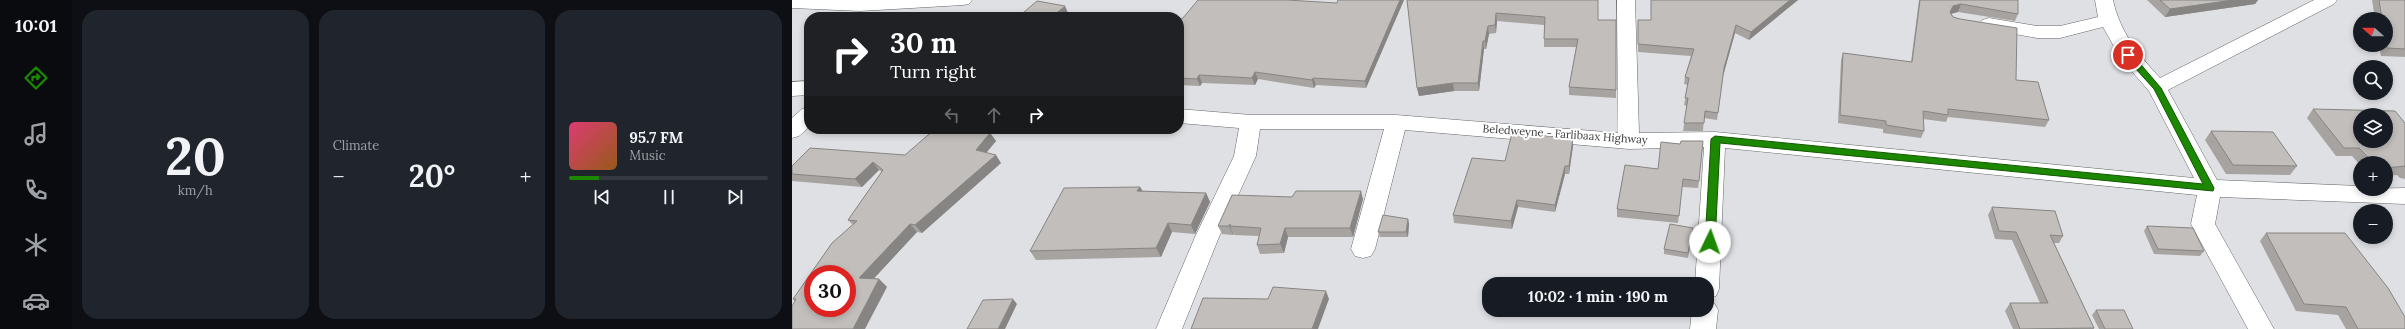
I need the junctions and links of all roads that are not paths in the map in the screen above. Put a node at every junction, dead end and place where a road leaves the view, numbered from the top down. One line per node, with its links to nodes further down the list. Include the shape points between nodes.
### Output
1 (956, 0): 5 (street, via 860,6)
2 (1626, 0): 17 (street)
3 (2104, 0): 6 (street)
4 (2328, 0): 9 (street)
5 (792, 3)
6 (2108, 20): 7 (street, via 2060,32 2037,32); 9 (street, via 2128,55)
7 (1972, 22)
8 (804, 88): 10 (street)
9 (2157, 88): 18 (street)
10 (792, 89)
11 (1184, 116): 13 (street, Beledweyne - Farlibaax Highway)
12 (804, 119): 15 (street)
13 (1251, 122): 14 (street, Beledweyne - Farlibaax Highway); 23 (street, via 1245,156 1206,237)
14 (1396, 122): 17 (street, Beledweyne - Farlibaax Highway); 20 (street)
15 (792, 131)
16 (1715, 139): 17 (street, Beledweyne - Farlibaax Highway); 18 (street, Beledweyne - Farlibaax Highway); 21 (street)
17 (1629, 141)
18 (2210, 188): 19 (street, Beledweyne - Farlibaax Highway); 25 (street, via 2203,224)
19 (2405, 196)
20 (1363, 249)
21 (1708, 277)
22 (1704, 317): 24 (street)
23 (1169, 329)
24 (1702, 329)
25 (2261, 329)

